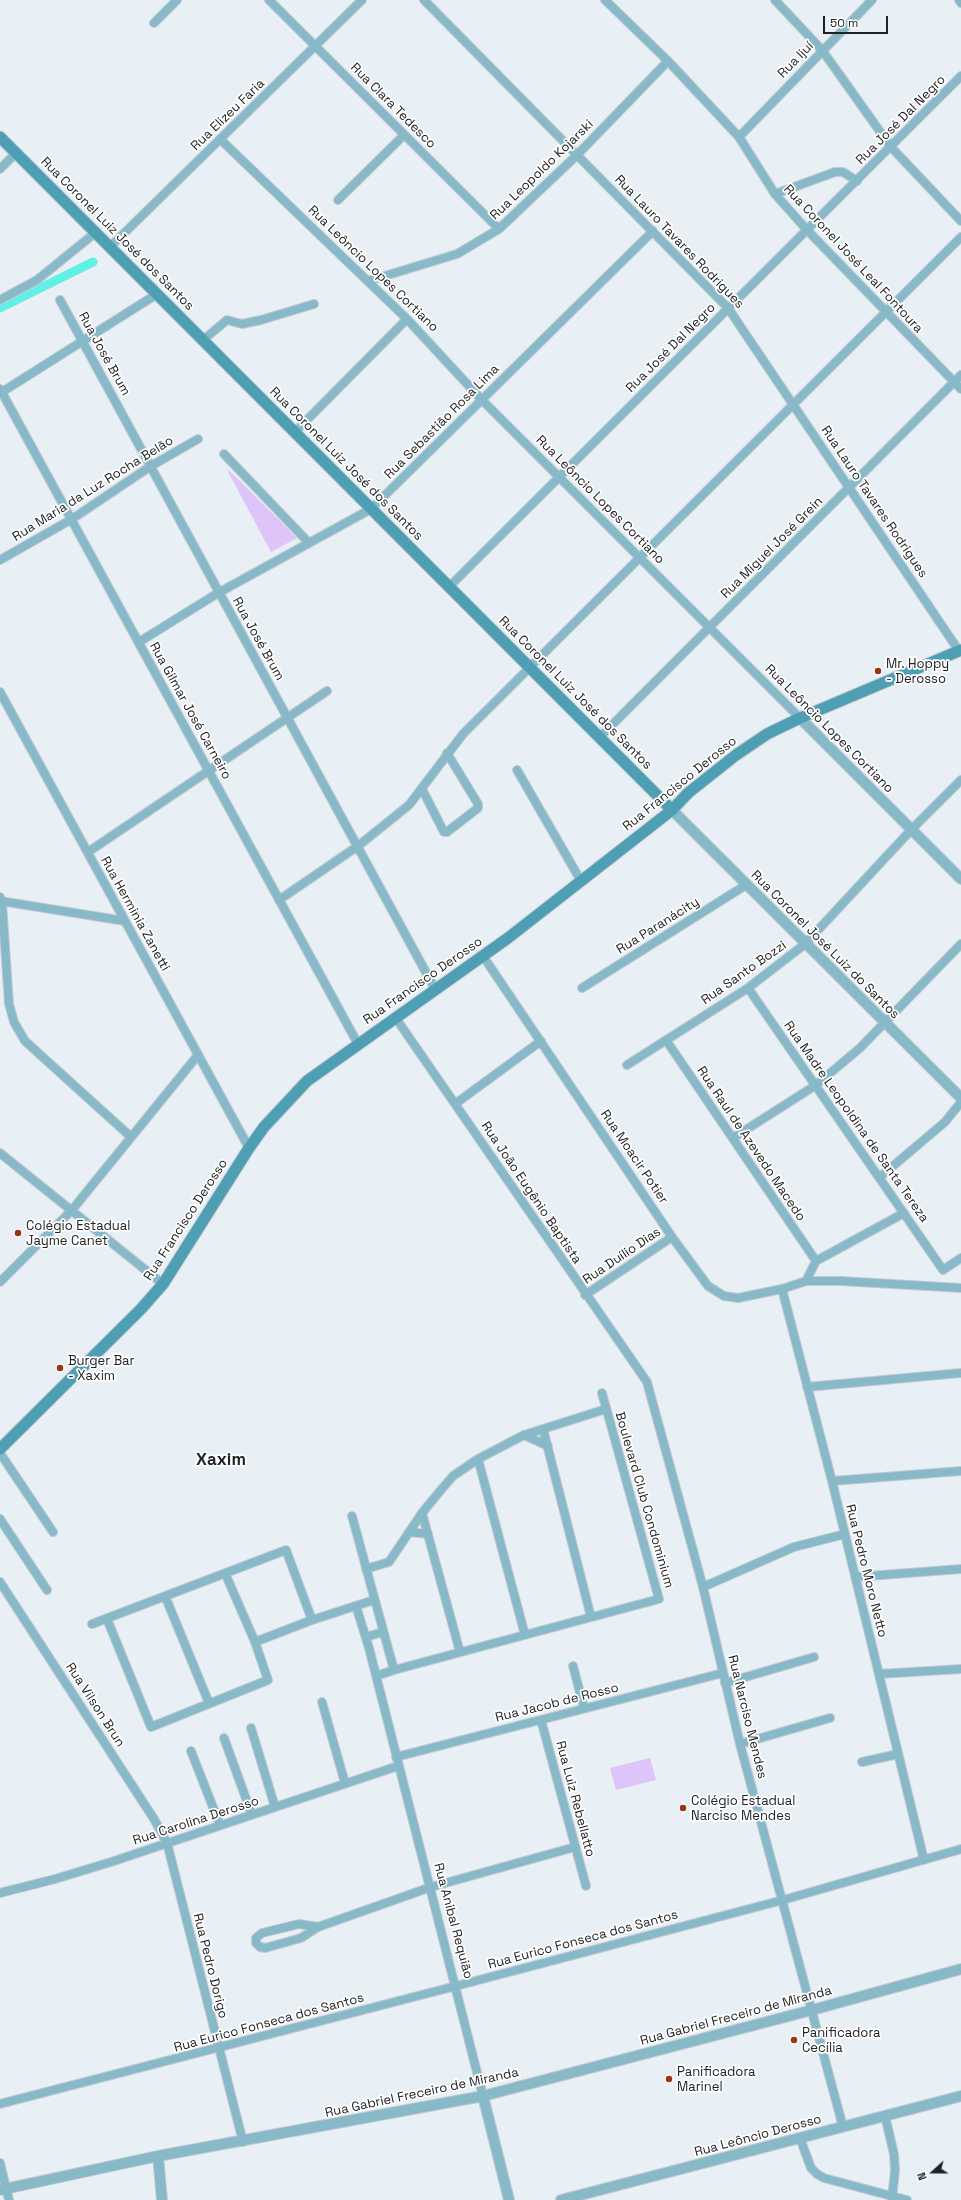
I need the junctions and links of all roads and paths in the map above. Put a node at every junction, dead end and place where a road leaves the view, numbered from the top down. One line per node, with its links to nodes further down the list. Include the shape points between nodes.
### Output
1 (177, 0): 10 (street)
2 (269, 0): 11 (street, Rua Clara Tedesco)
3 (362, 0): 11 (street, Rua Elizeu Faria)
4 (424, 0): 21 (street, Rua Lauro Tavares Rodrigues)
5 (775, 0): 12 (street)
6 (872, 0): 12 (street, Rua Ijuí)
7 (959, 0): 9 (street)
8 (610, 2): 13 (street, Rua Coronel José Leal Fontoura)
9 (961, 3)
10 (154, 23)
11 (316, 46): 15 (street, Rua Clara Tedesco); 18 (street, Rua Elizeu Faria)
12 (822, 50): 17 (street, Rua Ijuí); 19 (street)
13 (668, 62): 17 (street, Rua Coronel José Leal Fontoura); 21 (street, Rua Leopoldo Kojarski)
14 (961, 76): 19 (street, Rua José Dal Negro)
15 (404, 135): 25 (street); 27 (street, Rua Clara Tedesco)
16 (0, 137): 20 (main road, Rua Coronel Luiz José dos Santos)
17 (739, 137): 24 (street, Rua Coronel José Leal Fontoura)
18 (220, 139): 32 (street, Rua Elizeu Faria); 33 (street, Rua Leôncio Lopes Cortiano)
19 (891, 147): 23 (street, Rua José Dal Negro); 26 (street)
20 (16, 153): 22 (street); 30 (main road, Rua Coronel Luiz José dos Santos)
21 (577, 155): 27 (street, Rua Leopoldo Kojarski); 29 (street, Rua Lauro Tavares Rodrigues)
22 (0, 169)
23 (857, 181): 24 (street, via 843,172 834,172); 28 (street, Rua José Dal Negro)
24 (775, 194): 28 (street, Rua Coronel José Leal Fontoura)
25 (338, 200)
26 (961, 221)
27 (499, 230): 33 (street, Rua Leopoldo Kojarski, via 456,254)
28 (807, 230): 38 (street, Rua José Dal Negro); 39 (street, Rua Coronel José Leal Fontoura)
29 (653, 231): 38 (street, Rua Lauro Tavares Rodrigues); 47 (street, Rua Sebastião Rosa Lima)
30 (95, 233): 32 (main road, Rua Coronel Luiz José dos Santos); 35 (street, via 37,280)
31 (961, 238): 39 (street)
32 (110, 247): 34 (main road, Rua Coronel Luiz José dos Santos)
33 (368, 280): 40 (street, Rua Leôncio Lopes Cortiano)
34 (157, 294): 41 (main road, Rua Coronel Luiz José dos Santos); 42 (street)
35 (0, 300)
36 (60, 300): 42 (street, Rua José Brum)
37 (314, 304): 41 (street, via 242,324 227,320)
38 (728, 308): 48 (street, Rua Lauro Tavares Rodrigues); 53 (street, Rua José Dal Negro)
39 (884, 312): 44 (street, Rua Coronel José Leal Fontoura); 48 (street)
40 (407, 319): 47 (street, Rua Leôncio Lopes Cortiano); 49 (street)
41 (203, 340): 49 (main road, Rua Coronel Luiz José dos Santos)
42 (84, 342): 46 (street); 52 (street, Rua José Brum)
43 (961, 376): 44 (street, Rua Miguel José Grein)
44 (955, 382): 45 (street, Rua Coronel José Leal Fontoura); 54 (street, Rua Miguel José Grein)
45 (961, 388)
46 (1, 391): 56 (street, Rua Gilmar José Carneiro)
47 (481, 399): 53 (street, Rua Leôncio Lopes Cortiano); 55 (street, Rua Sebastião Rosa Lima)
48 (793, 404): 54 (street, Rua Lauro Tavares Rodrigues); 58 (street)
49 (295, 432): 55 (main road, Rua Coronel Luiz José dos Santos)
50 (198, 439): 52 (street, Rua Maria da Luz Rocha Belão)
51 (224, 454): 57 (street)
52 (151, 466): 56 (street, Rua Maria da Luz Rocha Belão); 61 (street, Rua José Brum)
53 (559, 477): 58 (street, Rua Leôncio Lopes Cortiano); 60 (street, Rua José Dal Negro)
54 (849, 487): 62 (street, Rua Miguel José Grein); 64 (street, Rua Lauro Tavares Rodrigues)
55 (371, 509): 57 (street, Rua Sebastião Rosa Lima); 60 (main road, Rua Coronel Luiz José dos Santos)
56 (72, 520): 59 (street, Rua Maria da Luz Rocha Belão); 63 (street, Rua Gilmar José Carneiro)
57 (309, 543): 61 (street, Rua Sebastião Rosa Lima)
58 (639, 557): 62 (street, Rua Leôncio Lopes Cortiano); 65 (street)
59 (0, 560)
60 (449, 587): 65 (main road, Rua Coronel Luiz José dos Santos)
61 (218, 593): 63 (street, Rua Sebastião Rosa Lima); 68 (street, Rua José Brum)
62 (709, 627): 69 (street, Rua Leôncio Lopes Cortiano); 70 (street, Rua Miguel José Grein)
63 (139, 642): 73 (street, Rua Gilmar José Carneiro)
64 (960, 651): 69 (main road, Rua Francisco Derosso)
65 (529, 667): 70 (main road, Rua Coronel Luiz José dos Santos); 71 (street)
66 (0, 692): 79 (street, Rua Herminia Zanetti)
67 (327, 692): 68 (street)
68 (288, 717): 73 (street); 78 (street, Rua José Brum)
69 (800, 718): 76 (main road, Rua Francisco Derosso, via 767,734 736,755 688,793); 77 (street, Rua Leôncio Lopes Cortiano)
70 (599, 738): 76 (main road, Rua Coronel Luiz José dos Santos)
71 (447, 753): 75 (street); 75 (street, via 478,808 444,832)
72 (517, 770): 81 (street)
73 (209, 771): 79 (street); 84 (street, Rua Gilmar José Carneiro)
74 (961, 780): 77 (street, Rua Santo Bozzi)
75 (422, 790): 78 (street)
76 (672, 810): 81 (main road, Rua Francisco Derosso); 82 (street, Rua Coronel José Luiz do Santos)
77 (911, 830): 80 (street, Rua Leôncio Lopes Cortiano); 86 (street, Rua Santo Bozzi)
78 (358, 846): 84 (street); 91 (street, Rua José Brum)
79 (88, 852): 85 (street, Rua Herminia Zanetti)
80 (961, 880)
81 (581, 881): 88 (main road, Rua Francisco Derosso)
82 (746, 885): 86 (street, Rua Coronel José Luiz do Santos); 89 (street, Rua Paranácity)
83 (1, 900): 85 (street); 103 (street, via 9,1004 14,1022 25,1041)
84 (279, 900): 96 (street, Rua Gilmar José Carneiro)
85 (126, 921): 97 (street, Rua Herminia Zanetti)
86 (805, 944): 90 (street, Rua Santo Bozzi); 93 (street, Rua Coronel José Luiz do Santos, via 818,954)
87 (961, 944): 93 (street)
88 (483, 956): 91 (main road, Rua Francisco Derosso); 95 (street, Rua Moacir Potier)
89 (582, 988)
90 (748, 988): 94 (street, Rua Santo Bozzi); 99 (street, Rua Madre Leopoldina de Santa Tereza)
91 (435, 989): 92 (main road, Rua Francisco Derosso)
92 (395, 1018): 96 (main road, Rua Francisco Derosso); 102 (street, Rua João Eugênio Baptista)
93 (884, 1023): 99 (street, via 860,1048); 100 (street, Rua Coronel José Luiz do Santos)
94 (666, 1040): 98 (street, Rua Santo Bozzi); 104 (street, Rua Raul de Azevedo Macedo)
95 (541, 1041): 102 (street); 110 (street, Rua Moacir Potier)
96 (358, 1044): 105 (main road, Rua Francisco Derosso, via 307,1081 274,1116)
97 (198, 1054): 103 (street); 105 (street, Rua Herminia Zanetti)
98 (627, 1065)
99 (816, 1085): 104 (street); 107 (street, Rua Madre Leopoldina de Santa Tereza)
100 (961, 1098)
101 (961, 1102): 107 (street, via 945,1122)
102 (455, 1104): 118 (street, Rua João Eugênio Baptista)
103 (131, 1137): 108 (street)
104 (733, 1138): 112 (street, Rua Raul de Azevedo Macedo)
105 (249, 1148): 115 (main road, Rua Francisco Derosso)
106 (0, 1153): 108 (street)
107 (880, 1177): 109 (street, Rua Madre Leopoldina de Santa Tereza)
108 (72, 1210): 114 (street); 115 (street)
109 (904, 1213): 111 (street, Rua Madre Leopoldina de Santa Tereza, via 943,1270); 112 (street)
110 (672, 1236): 117 (street, Rua Moacir Potier, via 708,1286 724,1296 738,1298); 118 (street, Rua Duílio Dias)
111 (961, 1258)
112 (816, 1261): 113 (street)
113 (806, 1281): 116 (street, Rua Moacir Potier); 117 (street, Rua Moacir Potier)
114 (0, 1282)
115 (163, 1284): 127 (main road, Rua Francisco Derosso, via 142,1309)
116 (961, 1288)
117 (782, 1289): 121 (street, Rua Pedro Moro Netto)
118 (585, 1295): 120 (street, Rua João Eugênio Baptista)
119 (961, 1373): 121 (street)
120 (647, 1382): 144 (street, Rua Narciso Mendes)
121 (807, 1387): 131 (street, Rua Pedro Moro Netto)
122 (602, 1393): 123 (street, Boulevard Club Condominium)
123 (606, 1409): 124 (street, Boulevard Club Condominium); 149 (street, Boulevard Club Condominium, via 659,1599)
124 (543, 1429): 125 (street, Boulevard Club Condominium); 126 (street)
125 (524, 1435): 126 (street); 129 (street, Boulevard Club Condominium)
126 (548, 1446): 149 (street)
127 (0, 1449)
128 (0, 1453): 135 (street)
129 (478, 1460): 132 (street, Boulevard Club Condominium, via 453,1476); 154 (street)
130 (961, 1471): 131 (street)
131 (832, 1481): 138 (street, Rua Pedro Moro Netto)
132 (422, 1513): 136 (street, Boulevard Club Condominium); 137 (street)
133 (352, 1516): 139 (street)
134 (0, 1519): 145 (street)
135 (53, 1532)
136 (409, 1532): 137 (street); 139 (street, Boulevard Club Condominium, via 389,1562)
137 (428, 1534): 157 (street)
138 (845, 1534): 142 (street, Rua Pedro Moro Netto); 144 (street, via 794,1547)
139 (366, 1569): 147 (street)
140 (961, 1569): 142 (street)
141 (225, 1573): 146 (street); 151 (street, via 286,1550); 156 (street)
142 (855, 1577): 163 (street, Rua Pedro Moro Netto)
143 (0, 1582): 183 (street, Rua Vilson Brun)
144 (703, 1587): 162 (street, Rua Narciso Mendes)
145 (47, 1590)
146 (166, 1596): 150 (street); 167 (street)
147 (374, 1600): 148 (street); 153 (street)
148 (356, 1606): 151 (street); 155 (street)
149 (591, 1617): 154 (street, Boulevard Club Condominium)
150 (107, 1619): 152 (street); 167 (street, via 151,1727)
151 (312, 1620): 156 (street)
152 (92, 1624)
153 (383, 1632): 155 (street); 161 (street)
154 (525, 1635): 157 (street, Boulevard Club Condominium)
155 (366, 1637): 164 (street, Rua Anibal Requião)
156 (255, 1642): 167 (street, via 268,1680)
157 (460, 1652): 161 (street, Boulevard Club Condominium)
158 (814, 1657): 165 (street)
159 (573, 1666): 168 (street)
160 (961, 1669): 163 (street)
161 (394, 1670): 164 (street, Boulevard Club Condominium)
162 (723, 1673): 165 (street, Rua Narciso Mendes); 168 (street, Rua Jacob de Rosso)
163 (879, 1674): 175 (street, Rua Pedro Moro Netto)
164 (376, 1676): 176 (street, Rua Anibal Requião)
165 (725, 1683): 173 (street, Rua Narciso Mendes)
166 (322, 1702): 179 (street)
167 (209, 1703)
168 (584, 1708): 170 (street, Rua Jacob de Rosso)
169 (830, 1718): 173 (street)
170 (541, 1720): 176 (street, Rua Jacob de Rosso); 184 (street, Rua Luiz Rebellatto)
171 (251, 1728): 180 (street)
172 (224, 1738): 181 (street)
173 (740, 1744): 190 (street, Rua Narciso Mendes)
174 (192, 1752): 182 (street)
175 (898, 1754): 177 (street); 186 (street, Rua Pedro Moro Netto)
176 (396, 1757): 178 (street, Rua Anibal Requião)
177 (862, 1762)
178 (398, 1766): 179 (street, Rua Carolina Derosso); 188 (street, Rua Anibal Requião)
179 (345, 1783): 180 (street, Rua Carolina Derosso)
180 (275, 1807): 181 (street, Rua Carolina Derosso)
181 (252, 1815): 182 (street, Rua Carolina Derosso)
182 (220, 1826): 183 (street, Rua Carolina Derosso)
183 (167, 1843): 189 (street, Rua Carolina Derosso, via 55,1879); 195 (street, Rua Pedro Dorigo)
184 (575, 1847): 187 (street, Rua Luiz Rebellatto); 188 (street)
185 (961, 1849): 186 (street, Rua Eurico Fonseca dos Santos)
186 (924, 1860): 190 (street, Rua Eurico Fonseca dos Santos)
187 (586, 1886)
188 (431, 1887): 191 (street); 193 (street, Rua Anibal Requião)
189 (0, 1892)
190 (783, 1900): 193 (street, Rua Eurico Fonseca dos Santos); 194 (street, Rua Narciso Mendes)
191 (318, 1927): 191 (street, via 299,1924 262,1932 256,1938 256,1943 260,1948 265,1948 301,1938)
192 (961, 1969): 194 (street, Rua Gabriel Freceiro de Miranda)
193 (456, 1986): 195 (street, Rua Eurico Fonseca dos Santos); 196 (street, Rua Anibal Requião)
194 (812, 2010): 196 (street, Rua Gabriel Freceiro de Miranda); 200 (street, Rua Narciso Mendes)
195 (219, 2049): 198 (street, Rua Eurico Fonseca dos Santos); 202 (street, Rua Pedro Dorigo)
196 (483, 2096): 202 (street, Rua Gabriel Freceiro de Miranda); 209 (street, Rua Anibal Requião)
197 (961, 2096): 199 (street, Rua Leôncio Derosso)
198 (0, 2104)
199 (885, 2116): 200 (street, Rua Leôncio Derosso); 206 (street, via 894,2154)
200 (843, 2127): 201 (street, Rua Leôncio Derosso)
201 (800, 2138): 206 (street, via 811,2168 817,2174); 210 (street, Rua Leôncio Derosso)
202 (243, 2142): 203 (street, Rua Gabriel Freceiro de Miranda)
203 (158, 2156): 205 (street, Rua Gabriel Freceiro de Miranda); 208 (street)
204 (0, 2163): 205 (street)
205 (3, 2189): 207 (street)
206 (892, 2198): 211 (street)
207 (9, 2200)
208 (162, 2200)
209 (509, 2200)
210 (561, 2200)
211 (908, 2200)

